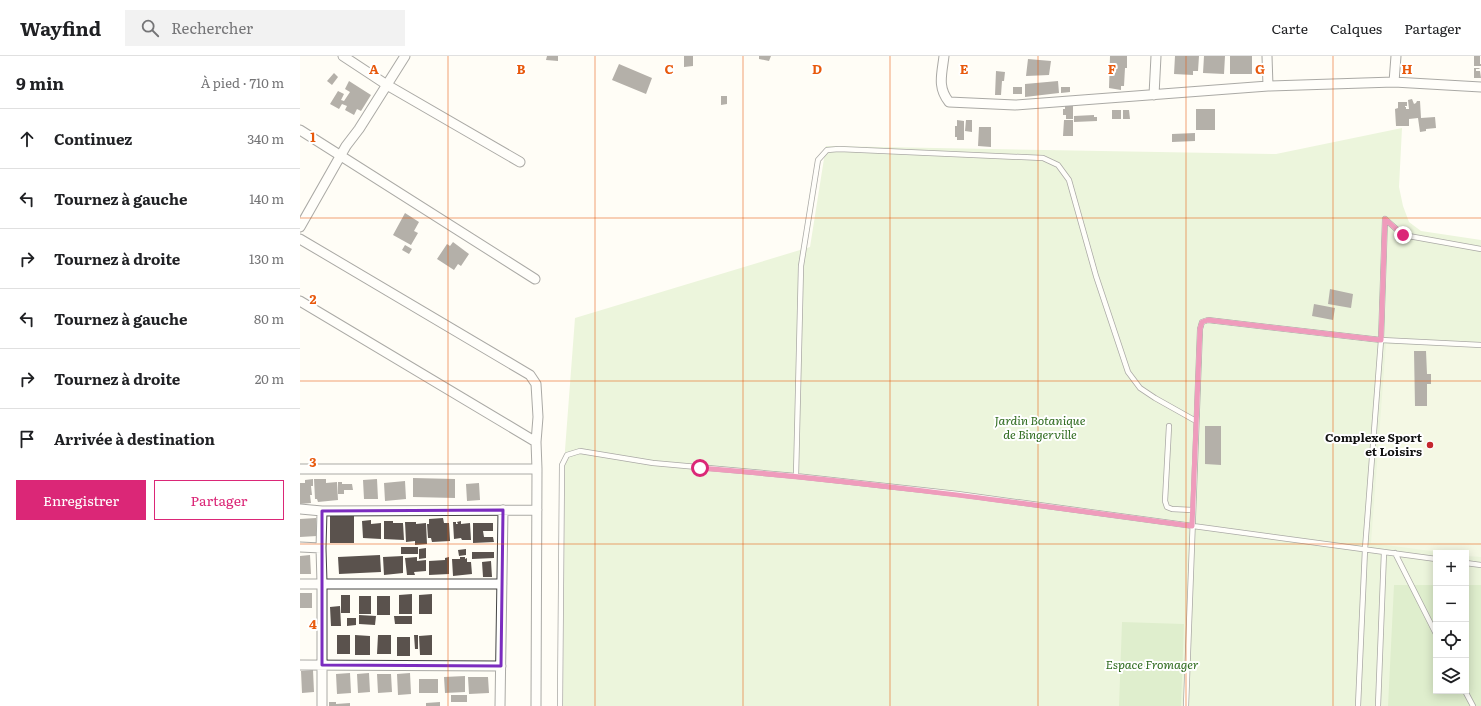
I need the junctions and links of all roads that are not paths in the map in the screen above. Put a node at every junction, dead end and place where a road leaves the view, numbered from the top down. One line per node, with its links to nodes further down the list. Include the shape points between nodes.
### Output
1 (343, 56): 8 (street)
2 (405, 56): 8 (street)
3 (944, 56): 11 (street, via 941,86 950,102 1015,105)
4 (1156, 56): 11 (street)
5 (1267, 56): 9 (street)
6 (1396, 56): 7 (street)
7 (1394, 82): 9 (street); 10 (street)
8 (387, 85): 13 (street); 14 (street)
9 (1268, 86): 11 (street)
10 (1481, 87)
11 (1154, 96)
12 (300, 130): 13 (street)
13 (341, 157): 15 (street); 18 (street)
14 (520, 162)
15 (300, 227)
16 (300, 239): 24 (street, via 530,374 536,384)
17 (1481, 249): 20 (lane, via 1403,235 1385,219)
18 (535, 279)
19 (300, 301): 24 (street)
20 (1381, 340): 21 (lane); 22 (lane, via 1208,320 1202,322); 36 (lane)
21 (1481, 345)
22 (1196, 421): 27 (lane, via 1140,388 1128,372 1096,276 1069,180 1058,165 1043,158 827,150 818,160 801,266); 31 (lane)
23 (1169, 426): 31 (lane, via 1165,501 1172,509)
24 (536, 442): 25 (street)
25 (537, 468): 26 (street); 30 (street)
26 (300, 469)
27 (796, 476): 33 (lane, via 958,494); 53 (lane, via 653,463 580,451 567,454 562,466)
28 (300, 509): 32 (street)
29 (503, 510): 30 (street); 32 (street); 44 (street)
30 (537, 510): 52 (street)
31 (1192, 510): 33 (lane)
32 (322, 511): 35 (street)
33 (1192, 526): 36 (lane); 54 (lane)
34 (300, 547): 35 (street)
35 (320, 548): 42 (street)
36 (1365, 549): 37 (lane); 55 (lane)
37 (1384, 552): 38 (lane); 56 (lane)
38 (1395, 554): 39 (lane); 45 (lane)
39 (1433, 559)
40 (1469, 563): 41 (lane)
41 (1481, 565)
42 (322, 583): 43 (street); 44 (street); 47 (street)
43 (300, 584)
44 (502, 584): 48 (street)
45 (1433, 628)
46 (300, 665): 47 (street)
47 (322, 665): 48 (street); 50 (street)
48 (501, 666): 51 (street)
49 (1467, 694): 57 (lane)
50 (322, 706)
51 (500, 706)
52 (536, 706)
53 (560, 706)
54 (1186, 706)
55 (1358, 706)
56 (1378, 706)
57 (1473, 706)

